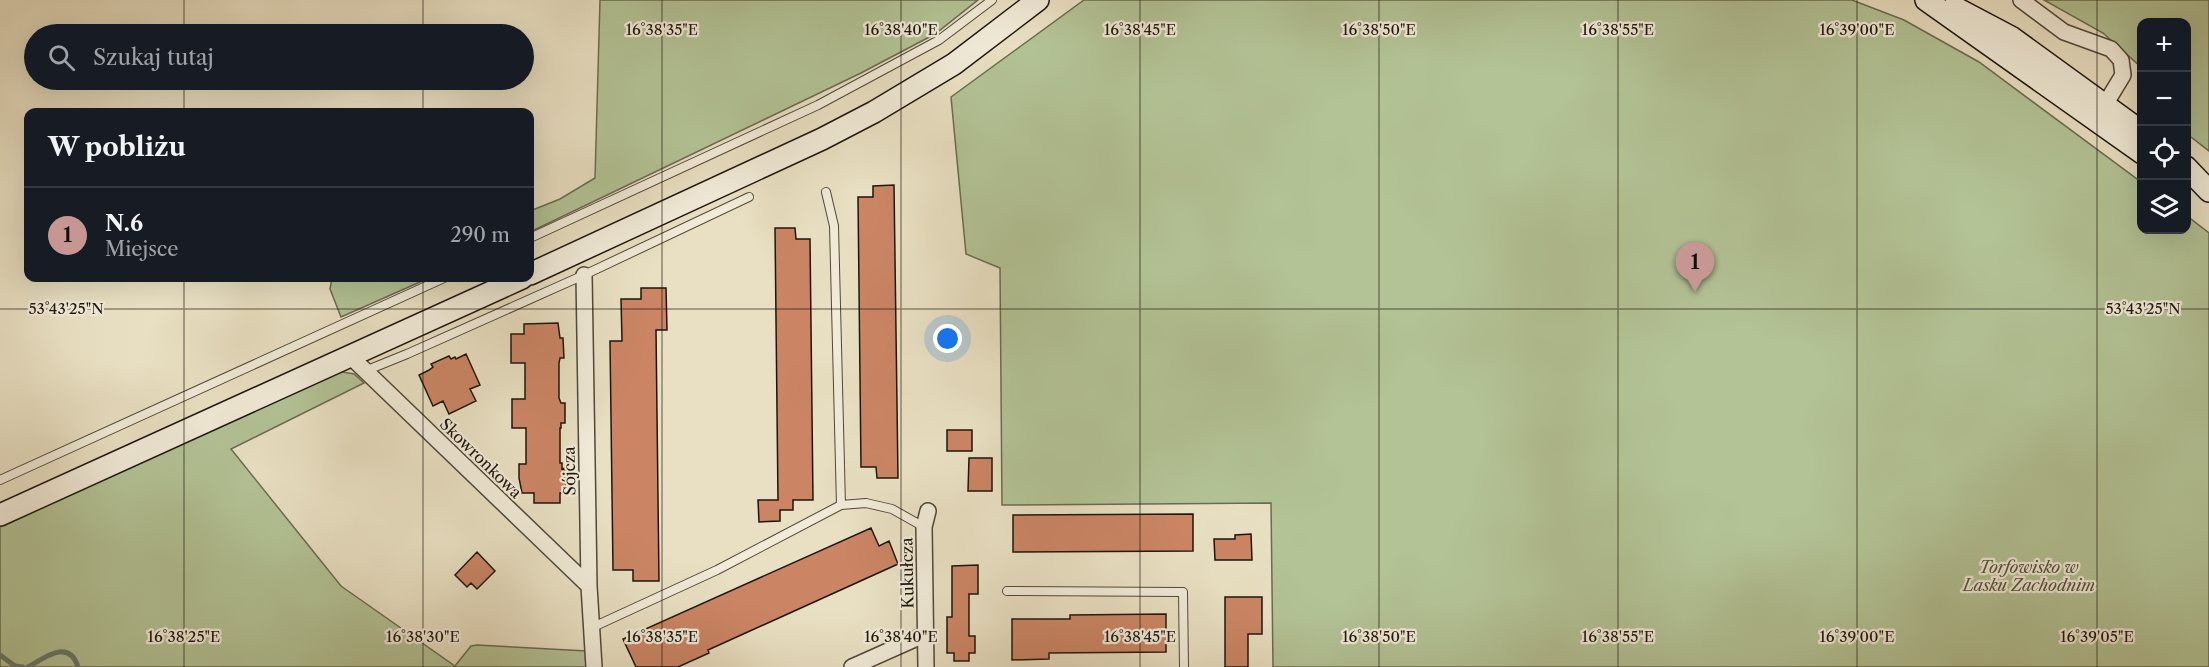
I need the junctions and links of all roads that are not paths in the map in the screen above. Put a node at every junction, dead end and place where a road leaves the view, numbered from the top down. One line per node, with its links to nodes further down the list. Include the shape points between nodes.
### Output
1 (992, 0): 14 (lane, via 939,40 818,105)
2 (1038, 0): 15 (main road, via 954,64 874,112)
3 (1926, 0): 6 (main road)
4 (1937, 0): 6 (main road, via 2011,37)
5 (2021, 0): 6 (street, via 2064,32 2111,49 2121,60 2124,75)
6 (2100, 112): 7 (main road); 8 (main road)
7 (2137, 130)
8 (2137, 148)
9 (2191, 172): 11 (main road)
10 (2191, 183): 11 (main road)
11 (2208, 191)
12 (825, 192): 22 (lane, via 834,226)
13 (749, 197): 16 (lane)
14 (534, 236)
15 (534, 272)
16 (584, 275): 20 (lane); 26 (street, Sójcza)
17 (435, 282): 21 (lane)
18 (513, 282): 19 (main road)
19 (349, 355): 20 (street, Skowronkowa); 24 (main road)
20 (365, 371): 26 (street, Skowronkowa)
21 (0, 480)
22 (841, 505): 25 (lane, via 866,503 892,509); 28 (lane, via 717,570)
23 (928, 511): 25 (street, Kukułcza)
24 (0, 515)
25 (924, 528): 29 (street, Kukułcza)
26 (589, 586): 28 (street, Sójcza)
27 (1007, 591): 33 (lane, via 1183,592)
28 (591, 628): 30 (street, Sójcza)
29 (926, 634): 31 (street); 32 (street, Kukułcza)
30 (594, 667)
31 (852, 667)
32 (926, 667)
33 (1184, 667)

